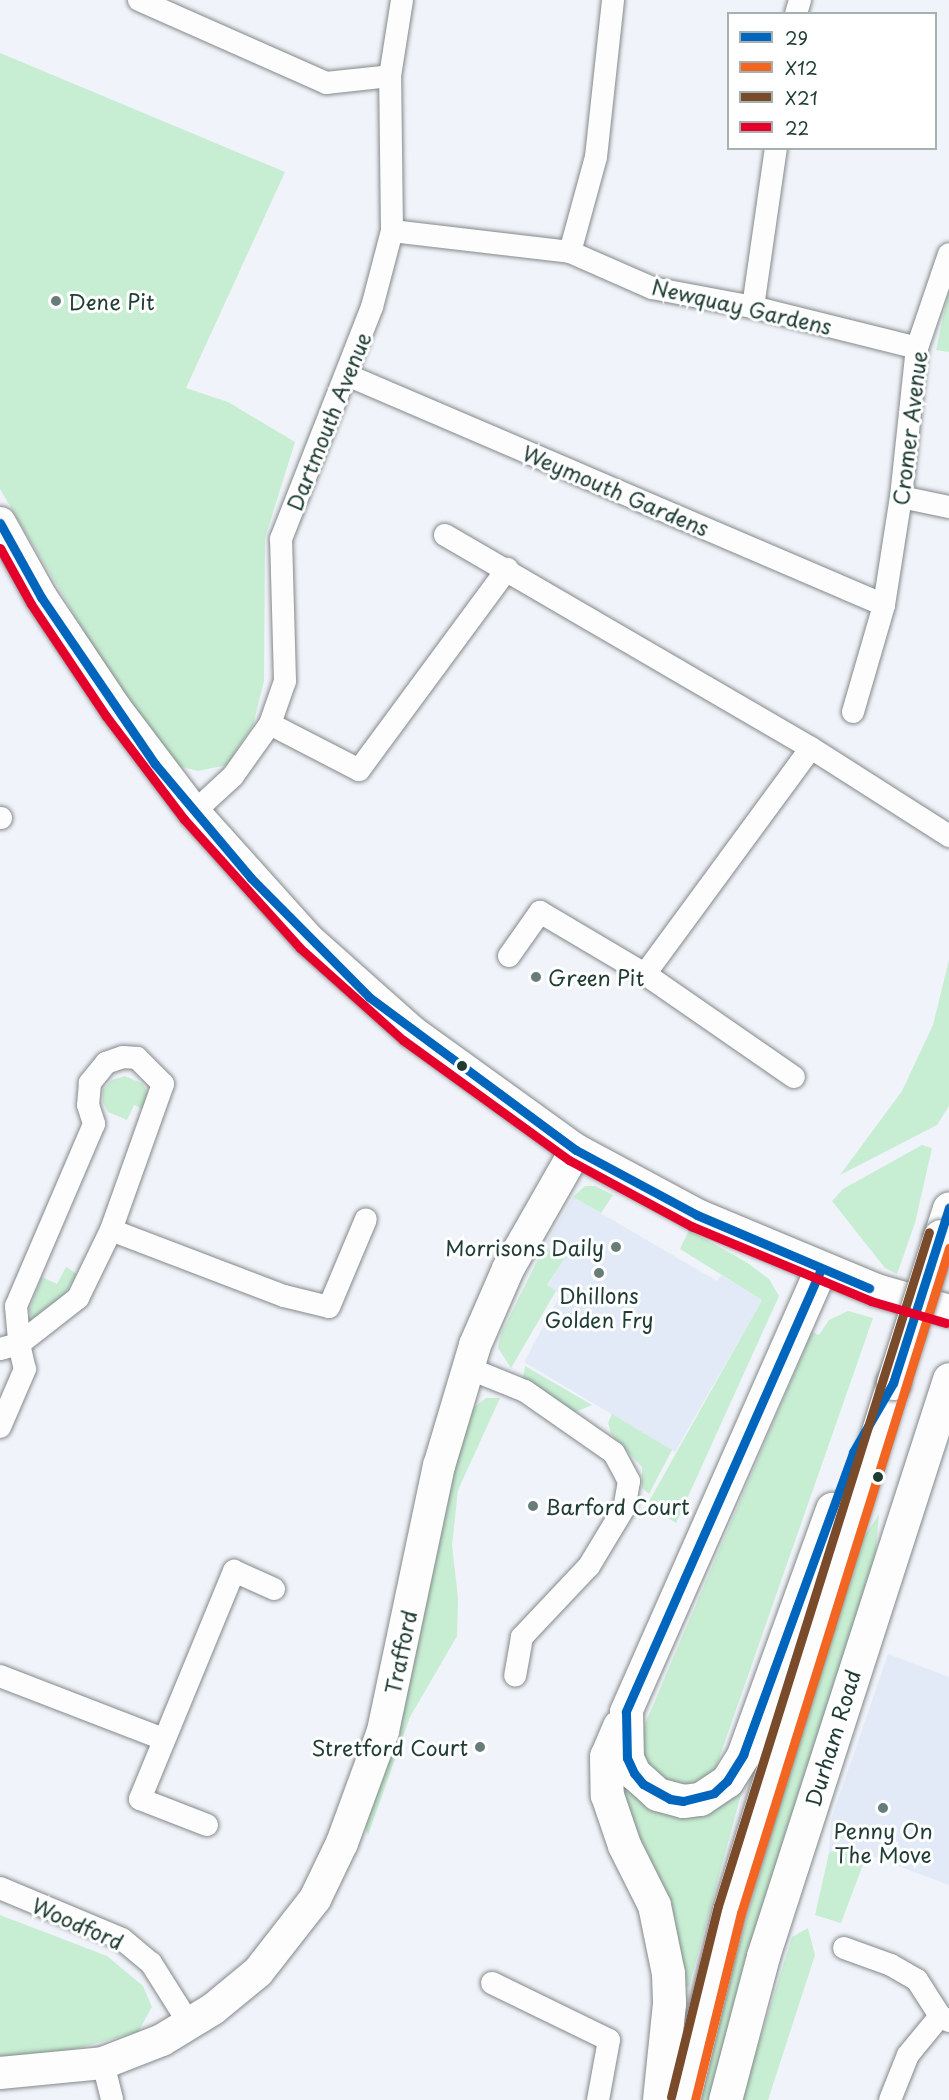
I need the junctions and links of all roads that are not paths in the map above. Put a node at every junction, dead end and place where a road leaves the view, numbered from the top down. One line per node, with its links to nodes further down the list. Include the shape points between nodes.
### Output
1 (139, 0): 4 (street, via 326,83)
2 (402, 0): 4 (street, Dartmouth Avenue)
3 (613, 0): 7 (street, via 596,157)
4 (390, 76): 6 (street, Dartmouth Avenue)
5 (776, 150): 9 (street)
6 (392, 231): 7 (street, Newquay Gardens); 11 (street, Dartmouth Avenue, via 372,307)
7 (570, 252): 9 (street, Newquay Gardens, via 652,288)
8 (949, 254): 10 (street, Cromer Avenue)
9 (753, 307): 10 (street, Newquay Gardens)
10 (917, 348): 12 (street, Cromer Avenue)
11 (347, 375): 17 (street, Weymouth Gardens); 19 (street, Dartmouth Avenue, via 281,539 285,681)
12 (901, 497): 13 (street); 17 (street, Cromer Avenue)
13 (949, 507)
14 (0, 523): 21 (street, via 41,597 109,700)
15 (445, 535): 16 (street)
16 (507, 569): 19 (street, via 359,770); 20 (street)
17 (884, 605): 18 (street, Cromer Avenue)
18 (853, 712)
19 (270, 724): 21 (street, Dartmouth Avenue, via 233,776)
20 (812, 748): 22 (street); 24 (street)
21 (194, 812): 26 (street, via 309,940 369,997)
22 (949, 836)
23 (509, 956): 24 (street, via 540,912)
24 (645, 974): 25 (street)
25 (794, 1077)
26 (576, 1150): 30 (street, via 697,1215); 33 (street, Trafford, via 508,1269)
27 (949, 1208): 34 (main road, bridge)
28 (366, 1219): 29 (street, via 328,1307 284,1296)
29 (111, 1230): 32 (street, via 78,1298); 32 (street, via 163,1084 136,1058 123,1057 106,1063 90,1083 88,1106 94,1124 16,1306)
30 (822, 1269): 31 (street); 40 (street)
31 (949, 1311)
32 (10, 1346): 36 (street, via 25,1369)
33 (468, 1368): 38 (street, via 525,1391 607,1448 614,1453 629,1481 624,1508 589,1566 522,1637); 47 (street, Trafford, via 439,1466 383,1731 342,1843 315,1899 279,1949 235,1992)
34 (893, 1383): 40 (main road, via 853,1452 743,1755 728,1781 700,1799 683,1801 657,1794 634,1773 627,1758); 53 (main road, via 729,1910)
35 (946, 1389): 54 (main road, Durham Road, via 763,1956)
36 (0, 1427)
37 (274, 1589): 41 (street, via 234,1571)
38 (514, 1675)
39 (0, 1676): 41 (street)
40 (626, 1713): 52 (main road, via 606,1756 607,1795 660,1926 669,2003)
41 (163, 1739): 42 (street, via 140,1799)
42 (207, 1824)
43 (0, 1888): 47 (street, Woodford, via 122,1939 151,1963)
44 (844, 1948): 46 (street, via 891,1965 917,1980)
45 (492, 1983): 51 (street, via 609,2040)
46 (945, 2018): 55 (street, via 908,2055)
47 (190, 2025): 48 (street, Trafford)
48 (103, 2063): 49 (street, Trafford); 50 (street)
49 (0, 2073)
50 (112, 2100)
51 (598, 2100)
52 (659, 2100)
53 (682, 2100)
54 (724, 2100)
55 (890, 2100)

